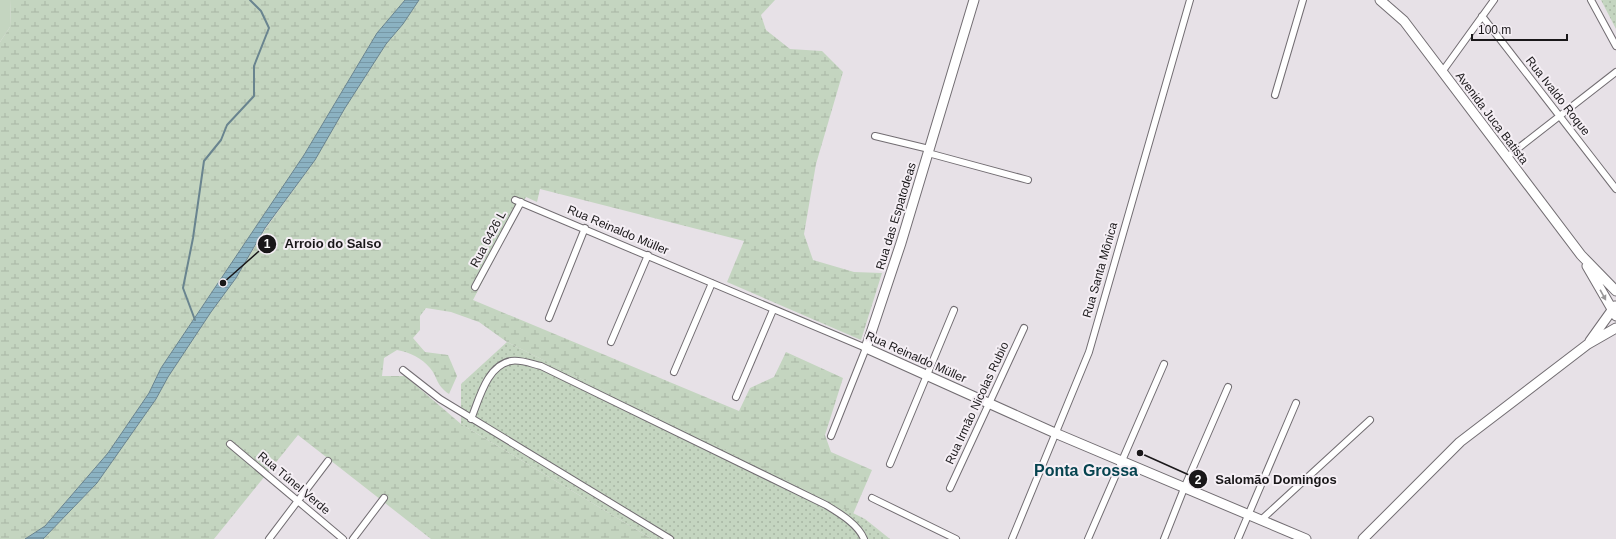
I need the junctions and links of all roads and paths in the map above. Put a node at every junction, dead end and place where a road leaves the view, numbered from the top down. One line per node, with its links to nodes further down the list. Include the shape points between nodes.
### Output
1 (974, 0): 14 (street, Rua das Espatodeas)
2 (1190, 0): 44 (street, Rua Santa Mônica, via 1089,352)
3 (1303, 0): 11 (street)
4 (1380, 0): 9 (street, Avenida Juca Batista, via 1404,20)
5 (1494, 0): 7 (street)
6 (1591, 0): 8 (street)
7 (1482, 16): 9 (street); 12 (street, Rua Ivaldo Roque)
8 (1616, 46)
9 (1442, 72): 15 (street, Avenida Juca Batista)
10 (1616, 72): 12 (street)
11 (1275, 95)
12 (1559, 116): 15 (street); 17 (street, Rua Ivaldo Roque)
13 (875, 136): 14 (street)
14 (929, 151): 16 (street); 33 (street, Rua das Espatodeas)
15 (1507, 157): 21 (street, Avenida Juca Batista)
16 (1028, 180)
17 (1616, 189)
18 (518, 201): 19 (street, Rua Reinaldo Müller); 23 (street, Rua 6426 L)
19 (584, 228): 20 (street, Rua Reinaldo Müller); 28 (street)
20 (648, 255): 22 (street, Rua Reinaldo Müller); 31 (street)
21 (1581, 255): 24 (street, Avenida Juca Batista); 27 (street, Avenida Juca Batista, one-way to 27)
22 (712, 282): 25 (street, Rua Reinaldo Müller); 36 (street)
23 (475, 287)
24 (1616, 291)
25 (774, 310): 33 (street, Rua Reinaldo Müller); 39 (street)
26 (954, 310): 37 (street)
27 (1615, 311): 32 (street)
28 (549, 318)
29 (1024, 328): 40 (street, Rua Irmão Nicolas Rubio)
30 (1616, 328): 32 (street)
31 (611, 342)
32 (1588, 344): 68 (street, via 1460,442)
33 (866, 348): 37 (street, Rua Reinaldo Müller); 45 (street, Rua das Espatodeas)
34 (1164, 364): 48 (street)
35 (403, 370): 42 (street, via 440,400)
36 (674, 372)
37 (927, 375): 40 (street, Rua Reinaldo Müller); 49 (street)
38 (1228, 387): 50 (street)
39 (736, 397)
40 (989, 403): 44 (street, Rua Reinaldo Müller); 51 (street, Rua Irmão Nicolas Rubio)
41 (1296, 403): 55 (street)
42 (471, 419): 60 (street); 61 (street, via 488,378 496,368 511,361 542,366 826,505 850,522)
43 (1370, 420): 56 (street)
44 (1055, 433): 48 (street, Rua Reinaldo Müller); 63 (street, Rua Santa Mônica)
45 (831, 436)
46 (230, 444): 54 (street, Rua Túnel Verde)
47 (328, 461): 54 (street)
48 (1123, 461): 50 (street, Rua Reinaldo Müller); 64 (street)
49 (890, 464)
50 (1185, 486): 55 (street, Rua Reinaldo Müller); 65 (street)
51 (950, 488)
52 (872, 498): 62 (street)
53 (383, 500): 59 (street)
54 (299, 502): 57 (street); 58 (street, Rua Túnel Verde)
55 (1249, 514): 56 (street, Rua Reinaldo Müller); 66 (street)
56 (1261, 520): 67 (street, Rua Reinaldo Müller)
57 (269, 539)
58 (343, 539)
59 (353, 539)
60 (670, 539)
61 (864, 539)
62 (956, 539)
63 (1012, 539)
64 (1088, 539)
65 (1164, 539)
66 (1238, 539)
67 (1306, 539)
68 (1363, 539)

